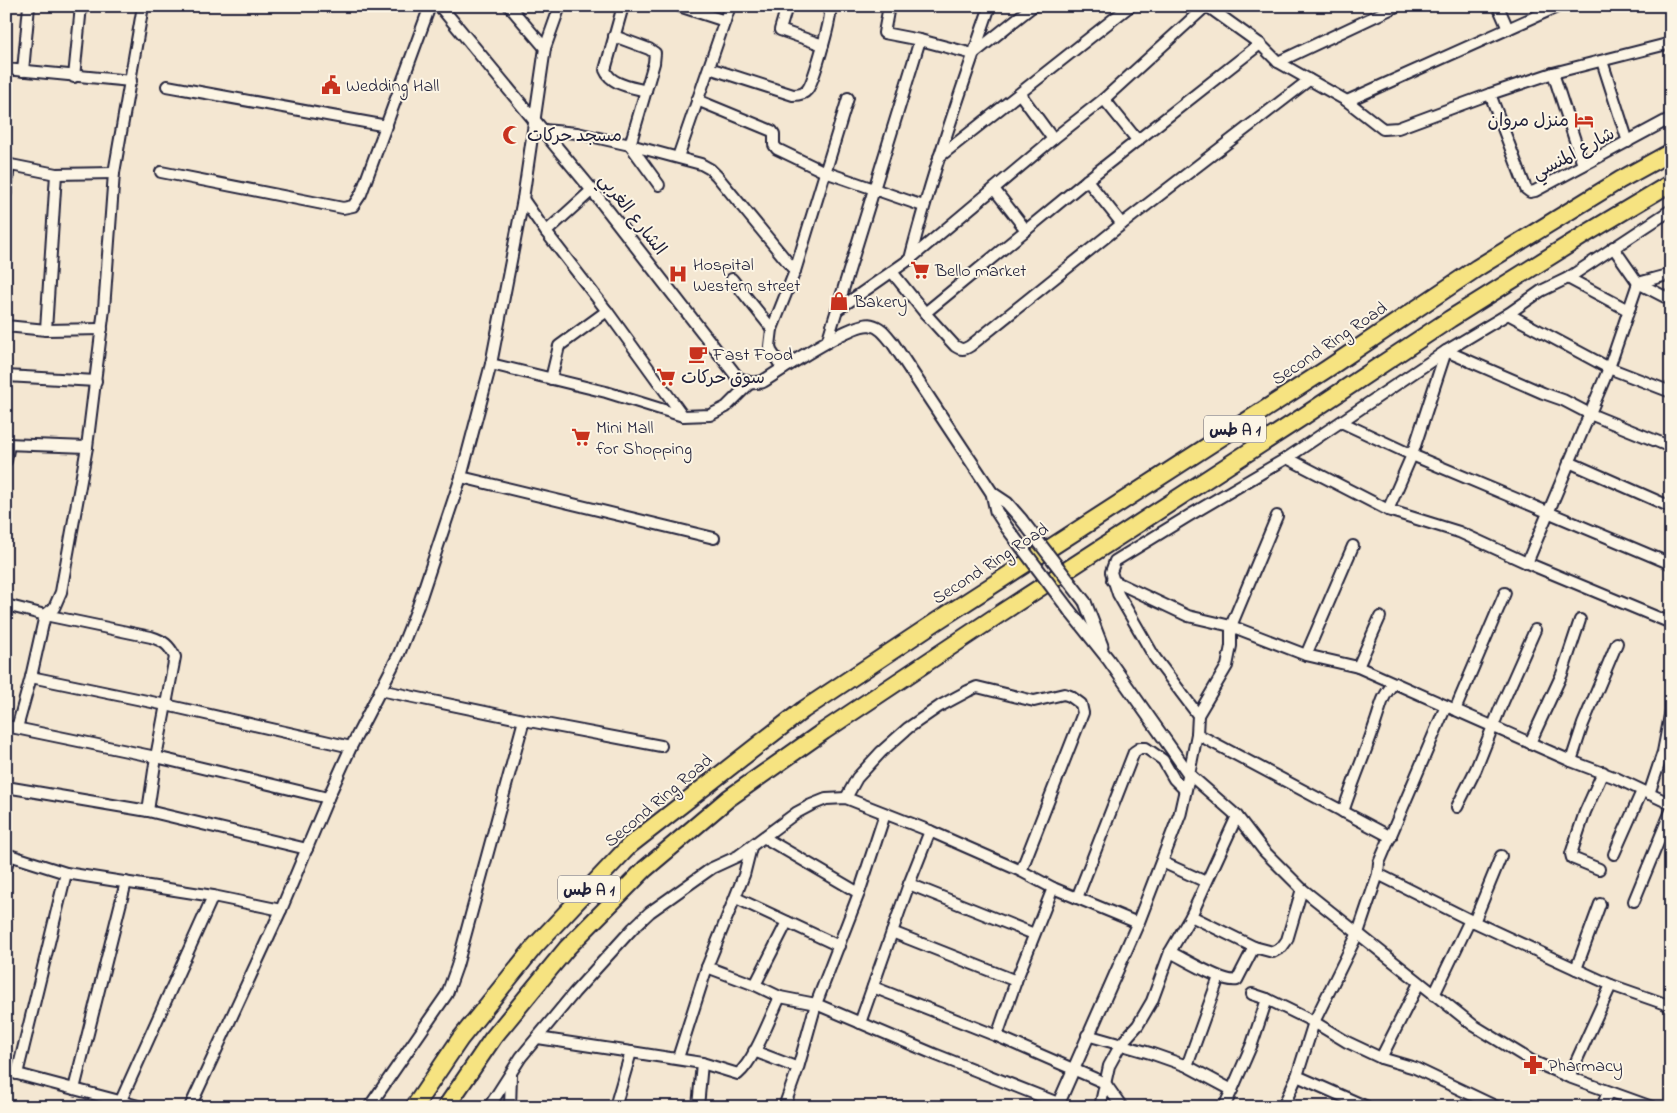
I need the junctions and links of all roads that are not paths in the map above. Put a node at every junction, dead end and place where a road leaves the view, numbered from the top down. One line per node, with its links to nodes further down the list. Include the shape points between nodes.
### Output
1 (28, 6): 34 (street)
2 (80, 6): 36 (street)
3 (143, 6): 38 (street)
4 (430, 6): 49 (street)
5 (440, 6): 48 (street, الشارع الغربي)
6 (509, 6): 28 (street)
7 (560, 6): 28 (street)
8 (624, 6): 23 (street)
9 (679, 6): 21 (street)
10 (730, 6): 21 (street)
11 (787, 6): 26 (street, via 780,30)
12 (828, 6): 26 (street, via 830,13)
13 (889, 6): 24 (street, via 884,33)
14 (990, 6): 29 (street)
15 (1033, 6): 29 (street)
16 (1130, 6): 41 (street)
17 (1206, 6): 27 (street); 44 (street)
18 (1396, 6): 31 (street)
19 (1498, 6): 22 (street)
20 (1559, 6): 22 (street)
21 (725, 21): 32 (street)
22 (1508, 29): 46 (street)
23 (614, 36): 40 (street, via 606,73 616,82); 40 (street, via 655,52)
24 (920, 40): 29 (street); 67 (street)
25 (1671, 43): 30 (street)
26 (822, 44): 32 (street, via 809,88 798,95)
27 (1260, 44): 31 (street); 52 (street)
28 (545, 48): 48 (street)
29 (973, 54): 57 (street)
30 (1602, 61): 35 (street); 53 (street)
31 (1278, 62): 37 (street)
32 (709, 68): 45 (street)
33 (6, 69): 34 (street)
34 (23, 71): 36 (street)
35 (1553, 73): 42 (street); 59 (street)
36 (74, 77): 38 (street)
37 (1309, 80): 46 (street); 74 (street)
38 (131, 81): 62 (street)
39 (167, 86): 49 (street)
40 (646, 91): 54 (street)
41 (1020, 94): 51 (street); 57 (street)
42 (1490, 94): 46 (street, via 1392,129 1383,129); 59 (street, شارع المنسي, via 1527,190 1535,192)
43 (848, 98): 61 (street)
44 (1104, 99): 51 (street); 52 (street)
45 (697, 100): 56 (street); 61 (street, via 772,131 777,149)
46 (1347, 101)
47 (1671, 118): 53 (street, شارع المنسي)
48 (535, 120): 50 (street, الشارع الغربي); 71 (street)
49 (387, 126): 60 (street, via 361,194 357,202 348,208)
50 (544, 130): 54 (street, via 577,133); 69 (street, الشارع الغربي)
51 (1053, 139): 68 (street)
52 (1138, 140): 64 (street)
53 (1628, 142): 59 (street, شارع المنسي)
54 (630, 145): 56 (street); 66 (street)
55 (1671, 152): 247 (highway, Second Ring Road / طس A 1, via 1477,268 804,710 630,845 535,946 460,1039)
56 (678, 157): 79 (street, via 701,164 717,176)
57 (938, 157): 72 (street)
58 (8, 164): 63 (street); 70 (street)
59 (1583, 165)
60 (161, 172)
61 (825, 172): 67 (street); 79 (street)
62 (114, 173): 63 (street); 92 (street)
63 (56, 174): 94 (street)
64 (1087, 180): 74 (street); 75 (street)
65 (1671, 183): 248 (highway, طس A 1, via 1450,319 998,615 729,798 645,869 567,948 493,1038)
66 (659, 185)
67 (874, 188): 72 (street); 87 (street)
68 (994, 189): 75 (street); 78 (street)
69 (592, 190): 76 (street); 103 (street, الشارع الغربي, via 738,378)
70 (6, 193)
71 (523, 199): 76 (street); 97 (street)
72 (924, 206): 78 (street)
73 (1671, 210): 77 (street)
74 (1122, 224): 89 (street, via 964,349 955,346)
75 (1026, 230): 89 (street)
76 (546, 232): 88 (street)
77 (1612, 247): 82 (street); 84 (street)
78 (910, 259): 80 (street)
79 (795, 271): 93 (street)
80 (892, 272): 87 (street); 89 (street)
81 (1671, 274): 84 (street)
82 (1568, 278): 86 (street, via 1626,309); 90 (street, via 1540,291)
83 (732, 280): 93 (street)
84 (1638, 283): 85 (street); 86 (street)
85 (1671, 300)
86 (1630, 307): 98 (street)
87 (837, 310): 95 (street)
88 (607, 312): 101 (street, via 559,346); 106 (street)
89 (925, 313)
90 (1508, 314): 96 (street); 98 (street)
91 (6, 326): 94 (street)
92 (102, 329): 94 (street); 102 (street)
93 (772, 329): 99 (street, via 771,351)
94 (46, 330)
95 (827, 342): 99 (street); 116 (street, via 863,325 879,328 892,342)
96 (1446, 351): 105 (street); 107 (street); 111 (street)
97 (491, 364): 101 (street); 115 (street)
98 (1609, 368): 104 (street); 105 (street)
99 (782, 369): 103 (street, via 762,382)
100 (6, 376): 102 (street)
101 (551, 379): 106 (street)
102 (96, 381): 109 (street)
103 (750, 383): 106 (street, via 726,407 710,415)
104 (1671, 392)
105 (1590, 414): 110 (street); 114 (street)
106 (683, 416)
107 (1341, 422): 111 (street); 112 (street)
108 (8, 444): 109 (street); 113 (street)
109 (88, 447): 128 (street, via 61,592 54,608)
110 (1671, 447)
111 (1412, 455): 118 (street); 119 (street)
112 (1287, 458): 118 (street); 125 (street, via 1115,561)
113 (6, 460)
114 (1569, 462): 117 (street); 119 (street)
115 (461, 477): 121 (street); 140 (street, via 410,629)
116 (992, 493): 136 (street, bridge, via 996,511 1007,528); 136 (street, bridge, via 1007,503 1084,602)
117 (1671, 507)
118 (1388, 510): 123 (street, via 1459,532)
119 (1547, 511): 123 (street); 124 (street)
120 (1277, 516): 132 (street)
121 (714, 538)
122 (1353, 546): 135 (street)
123 (1526, 563): 131 (street)
124 (1671, 564)
125 (1112, 580): 132 (street, via 1188,616); 144 (street, via 1155,658)
126 (1505, 593): 142 (street)
127 (6, 605): 128 (street)
128 (45, 615): 138 (street); 141 (street, via 164,641 175,657)
129 (1380, 617): 137 (street)
130 (1580, 620): 151 (street, via 1562,674)
131 (1671, 623)
132 (1231, 626): 135 (street); 144 (street, via 1227,666)
133 (1535, 630): 148 (street)
134 (1617, 643): 155 (street)
135 (1306, 655): 137 (street)
136 (1108, 659): 157 (street)
137 (1358, 667): 139 (street)
138 (31, 677): 141 (street); 149 (street)
139 (1394, 683): 142 (street); 167 (street, via 1382,700)
140 (380, 690): 145 (street); 153 (street)
141 (166, 704): 153 (street); 154 (street)
142 (1451, 708): 148 (street); 171 (street)
143 (1671, 710): 146 (street)
144 (1198, 715): 150 (street)
145 (524, 720): 152 (street); 246 (street, via 447,994)
146 (1670, 724): 160 (street, via 1663,752)
147 (6, 726): 149 (street)
148 (1494, 727): 151 (street); 164 (street)
149 (17, 728): 154 (street)
150 (1196, 734): 157 (street); 167 (street)
151 (1530, 743): 155 (street)
152 (661, 746)
153 (351, 747): 161 (street)
154 (156, 757): 161 (street); 165 (street)
155 (1571, 761): 156 (street)
156 (1603, 772): 160 (street); 180 (street, via 1585,812 1572,854 1572,858)
157 (1188, 774): 159 (street); 169 (street)
158 (6, 787): 165 (street)
159 (1185, 790): 178 (street, via 1180,814); 192 (street, via 1163,760 1146,748 1134,752)
160 (1645, 793): 163 (street); 175 (street)
161 (328, 798): 174 (street)
162 (846, 798): 168 (street); 172 (street, via 826,799 811,805); 181 (street, via 857,778 908,728 968,691 977,687 1034,701 1064,694 1070,696 1081,704 1084,713)
163 (1671, 804)
164 (1457, 807)
165 (148, 811): 174 (street)
166 (1671, 811): 193 (street)
167 (1343, 812): 171 (street)
168 (886, 814): 170 (street); 189 (street)
169 (1237, 816): 185 (street); 188 (street, via 1264,851)
170 (930, 831): 181 (street); 186 (street)
171 (1391, 837): 183 (street, via 1379,863)
172 (765, 838): 173 (street); 189 (street)
173 (751, 847): 191 (street); 224 (street, via 712,868 650,912 590,973)
174 (307, 850): 195 (street)
175 (1614, 854)
176 (8, 855): 179 (street); 182 (street)
177 (1501, 856): 197 (street)
178 (1162, 862): 185 (street); 199 (street)
179 (6, 868)
180 (1599, 869)
181 (1021, 871): 187 (street)
182 (66, 872): 184 (street); 234 (street)
183 (1378, 874): 197 (street); 201 (street)
184 (126, 882): 190 (street); 239 (street)
185 (1206, 882): 196 (street)
186 (909, 884): 200 (street); 202 (street)
187 (1053, 888): 192 (street); 202 (street)
188 (1302, 888): 201 (street); 204 (street, via 1282,947 1273,952)
189 (859, 892): 203 (street)
190 (214, 896): 195 (street); 242 (street)
191 (736, 898): 198 (street); 206 (street)
192 (1077, 898): 199 (street)
193 (1634, 901)
194 (1600, 904): 207 (street)
195 (281, 910): 245 (street)
196 (1191, 916): 204 (street); 205 (street)
197 (1472, 921): 207 (street); 215 (street)
198 (787, 922): 203 (street); 211 (street)
199 (1138, 923): 222 (street)
200 (892, 932): 209 (street); 213 (street)
201 (1358, 932): 210 (street); 220 (street)
202 (1034, 934): 209 (street)
203 (839, 946): 218 (street)
204 (1254, 947): 208 (street, via 1236,980)
205 (1170, 952): 208 (street); 225 (street, via 1152,1001 1138,1025)
206 (708, 966): 211 (street); 228 (street)
207 (1576, 969): 212 (street)
208 (1219, 977): 231 (street)
209 (1016, 981): 223 (street)
210 (1419, 983): 215 (street); 229 (street)
211 (755, 985): 216 (street)
212 (1611, 985): 219 (street); 237 (street)
213 (873, 987): 221 (street); 223 (street)
214 (1252, 994): 217 (street)
215 (1434, 995): 237 (street, via 1491,1037 1532,1061)
216 (780, 996): 218 (street); 227 (street)
217 (1267, 999): 220 (street); 240 (street)
218 (816, 1004): 221 (street); 232 (street)
219 (1671, 1006)
220 (1314, 1022): 229 (street); 236 (street)
221 (860, 1023): 243 (street)
222 (1087, 1035): 225 (street); 233 (street)
223 (997, 1036): 233 (street)
224 (538, 1038): 226 (street); 235 (street)
225 (1121, 1044): 231 (street); 238 (street, via 1109,1066)
226 (630, 1052): 228 (street); 251 (street)
227 (754, 1052): 230 (street, via 738,1074); 232 (street)
228 (678, 1058): 230 (street)
229 (1381, 1058): 259 (street, via 1414,1068)
230 (702, 1063): 252 (street)
231 (1187, 1066): 240 (street)
232 (798, 1068): 253 (street)
233 (1074, 1068): 238 (street); 243 (street)
234 (11, 1073): 239 (street)
235 (511, 1073): 249 (street); 250 (street)
236 (1297, 1076): 257 (street); 258 (street)
237 (1569, 1077): 241 (street)
238 (1105, 1083): 254 (street); 255 (street)
239 (74, 1088): 242 (street)
240 (1232, 1090): 256 (street)
241 (1608, 1092): 260 (street); 261 (street)
242 (120, 1104): 244 (street)
243 (1058, 1105)
244 (142, 1107)
245 (190, 1107)
246 (369, 1107)
247 (414, 1107)
248 (446, 1107)
249 (489, 1107)
250 (510, 1107)
251 (615, 1107)
252 (698, 1107)
253 (784, 1107)
254 (1100, 1107)
255 (1122, 1107)
256 (1224, 1107)
257 (1284, 1107)
258 (1367, 1107)
259 (1497, 1107)
260 (1602, 1107)
261 (1652, 1107)

